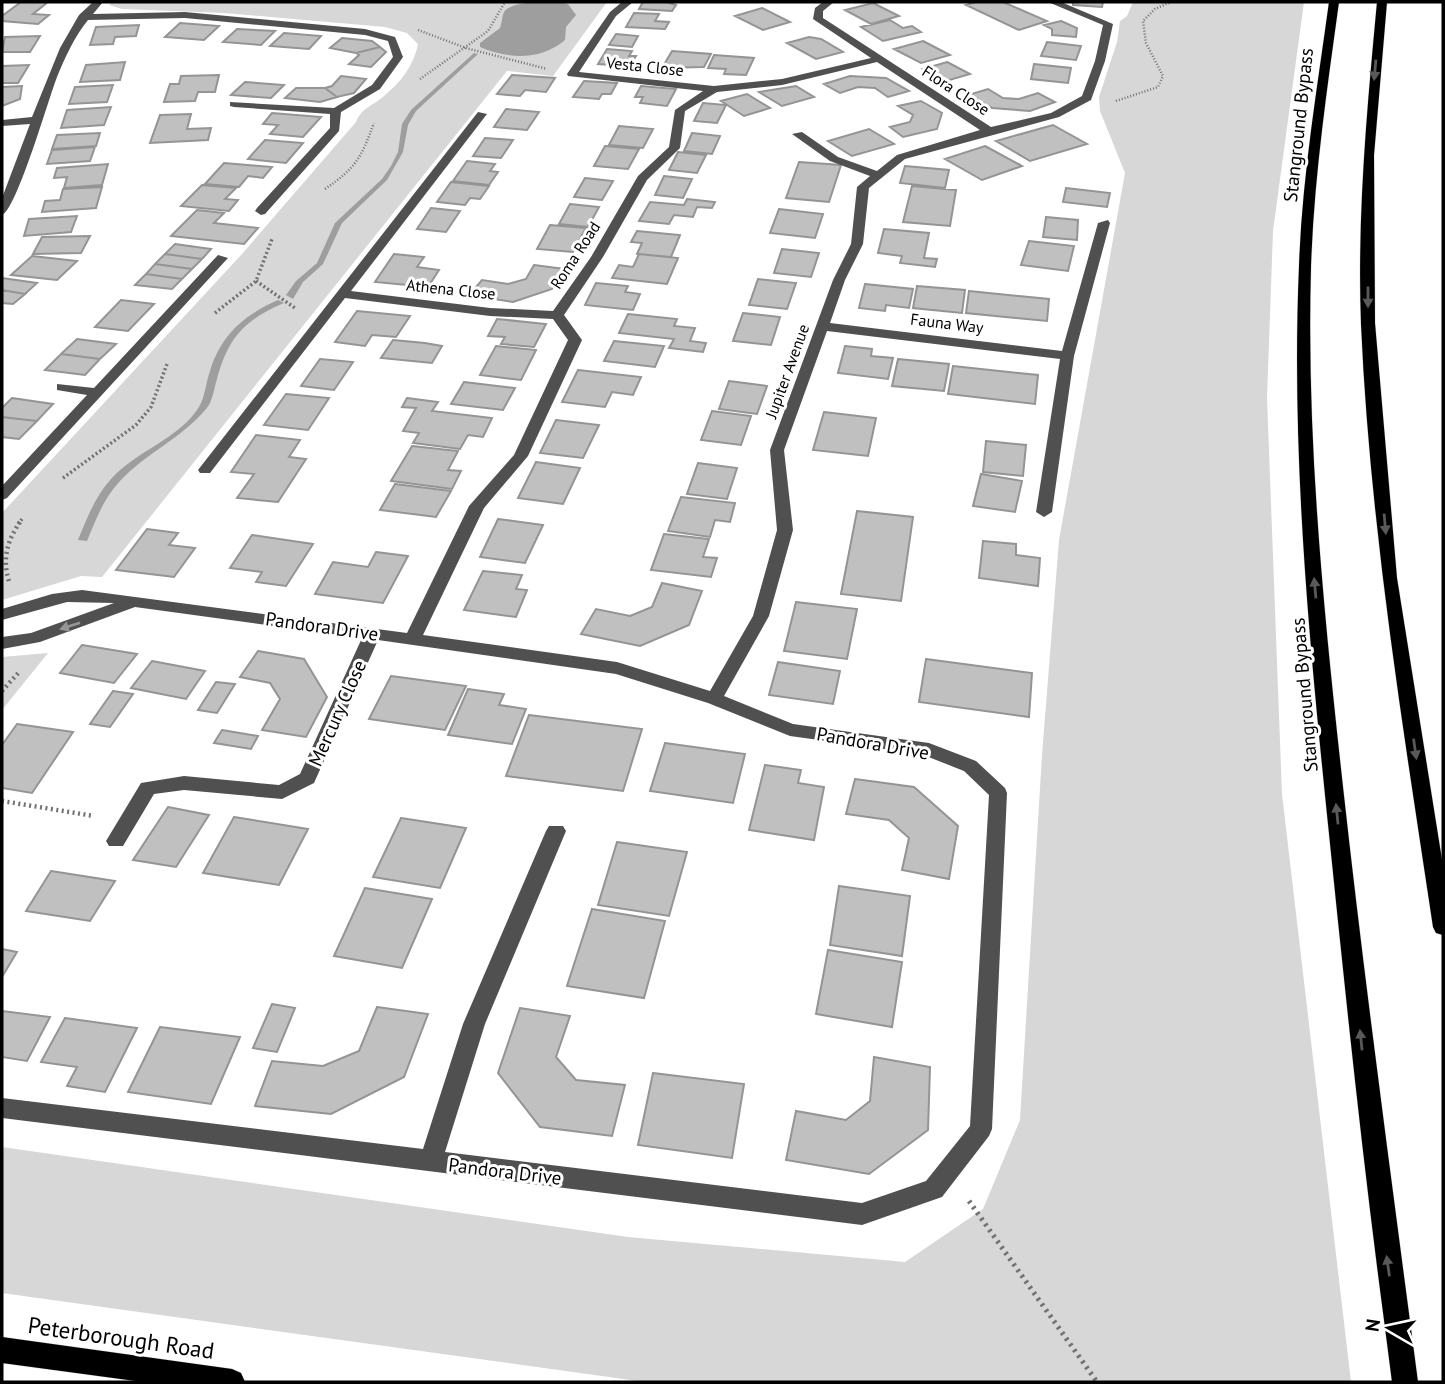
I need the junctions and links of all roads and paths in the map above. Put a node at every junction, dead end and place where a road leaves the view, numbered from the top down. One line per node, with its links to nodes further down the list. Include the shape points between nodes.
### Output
1 (98, 2): 9 (street)
2 (505, 2): 11 (path, via 488,31)
3 (628, 2): 13 (street, via 613,14)
4 (829, 2): 12 (street, Flora Close, via 818,10 818,19)
5 (1053, 2): 16 (street, via 1108,24 1087,98)
6 (1171, 2): 16 (path, via 1143,21 1144,46 1163,76 1158,88 1109,103)
7 (1334, 2): 67 (main road, Stanground Bypass, one-way to 7, via 1381,1222 1313,567 1305,262)
8 (1382, 2): 60 (main road, one-way to 60, via 1368,155 1368,323 1389,578)
9 (82, 17): 18 (street, via 185,15 365,32 392,39 398,57 376,87); 20 (street, via 52,75)
10 (413, 29): 11 (path)
11 (466, 48): 13 (path); 14 (path)
12 (879, 58): 15 (street, Roma Road, via 782,82); 23 (street, Flora Close)
13 (572, 74): 15 (street, Vesta Close)
14 (414, 82)
15 (714, 89): 35 (street, Roma Road, via 680,110 674,148 642,178)
16 (1077, 103): 23 (street, Flora Close, via 1055,115)
17 (234, 104): 18 (street)
18 (335, 111): 28 (street, via 335,129)
19 (482, 114): 33 (street)
20 (38, 120): 22 (street); 27 (street)
21 (375, 121): 26 (path, via 368,145 351,171)
22 (2, 123)
23 (989, 131): 25 (street, via 901,157)
24 (798, 134): 25 (street, via 834,159)
25 (875, 174): 37 (street, Jupiter Avenue, via 863,187 857,244)
26 (314, 195)
27 (2, 211)
28 (261, 211)
29 (1104, 223): 38 (street)
30 (274, 236): 32 (path)
31 (222, 258): 41 (street)
32 (256, 281): 34 (path); 36 (path, via 298,310)
33 (342, 294): 35 (street, Athena Close, via 490,312); 36 (street)
34 (212, 315)
35 (557, 315): 52 (street, Roma Road, via 575,340 521,456 477,506)
36 (325, 316): 42 (street)
37 (822, 326): 38 (street, Fauna Way); 55 (street, Jupiter Avenue, via 777,450 785,530 761,616)
38 (1067, 356): 46 (street)
39 (168, 360): 43 (path, via 151,407 136,425)
40 (62, 387): 41 (street)
41 (96, 392): 44 (street)
42 (205, 470)
43 (55, 486)
44 (2, 495)
45 (29, 511): 48 (path, via 6,540 5,569)
46 (1044, 512)
47 (134, 601): 48 (street, via 98,593 66,595); 50 (street, Pandora Drive); 51 (street, Pandora Drive, one-way to 51)
48 (20, 608): 49 (street)
49 (2, 615)
50 (373, 633): 52 (street, Pandora Drive); 57 (street, Mercury Close, via 307,778 282,792 184,783 148,788)
51 (34, 638): 53 (street, Pandora Drive); 54 (path, via 33,654)
52 (413, 639): 55 (street, Pandora Drive, via 617,668)
53 (2, 643)
54 (2, 691)
55 (714, 699): 63 (street, Pandora Drive, via 790,730 923,748 970,766 998,793 981,1129)
56 (2, 801): 57 (path)
57 (128, 822): 59 (street, Mercury Close)
58 (556, 831): 62 (street, Pandora Drive, via 474,1024)
59 (116, 841)
60 (1443, 928)
61 (2, 1108): 62 (street, Pandora Drive)
62 (430, 1162): 63 (street, Pandora Drive, via 862,1214 934,1189)
63 (948, 1172): 66 (path)
64 (2, 1350): 65 (main road, Peterborough Road)
65 (232, 1382)
66 (1097, 1382)
67 (1405, 1382)

